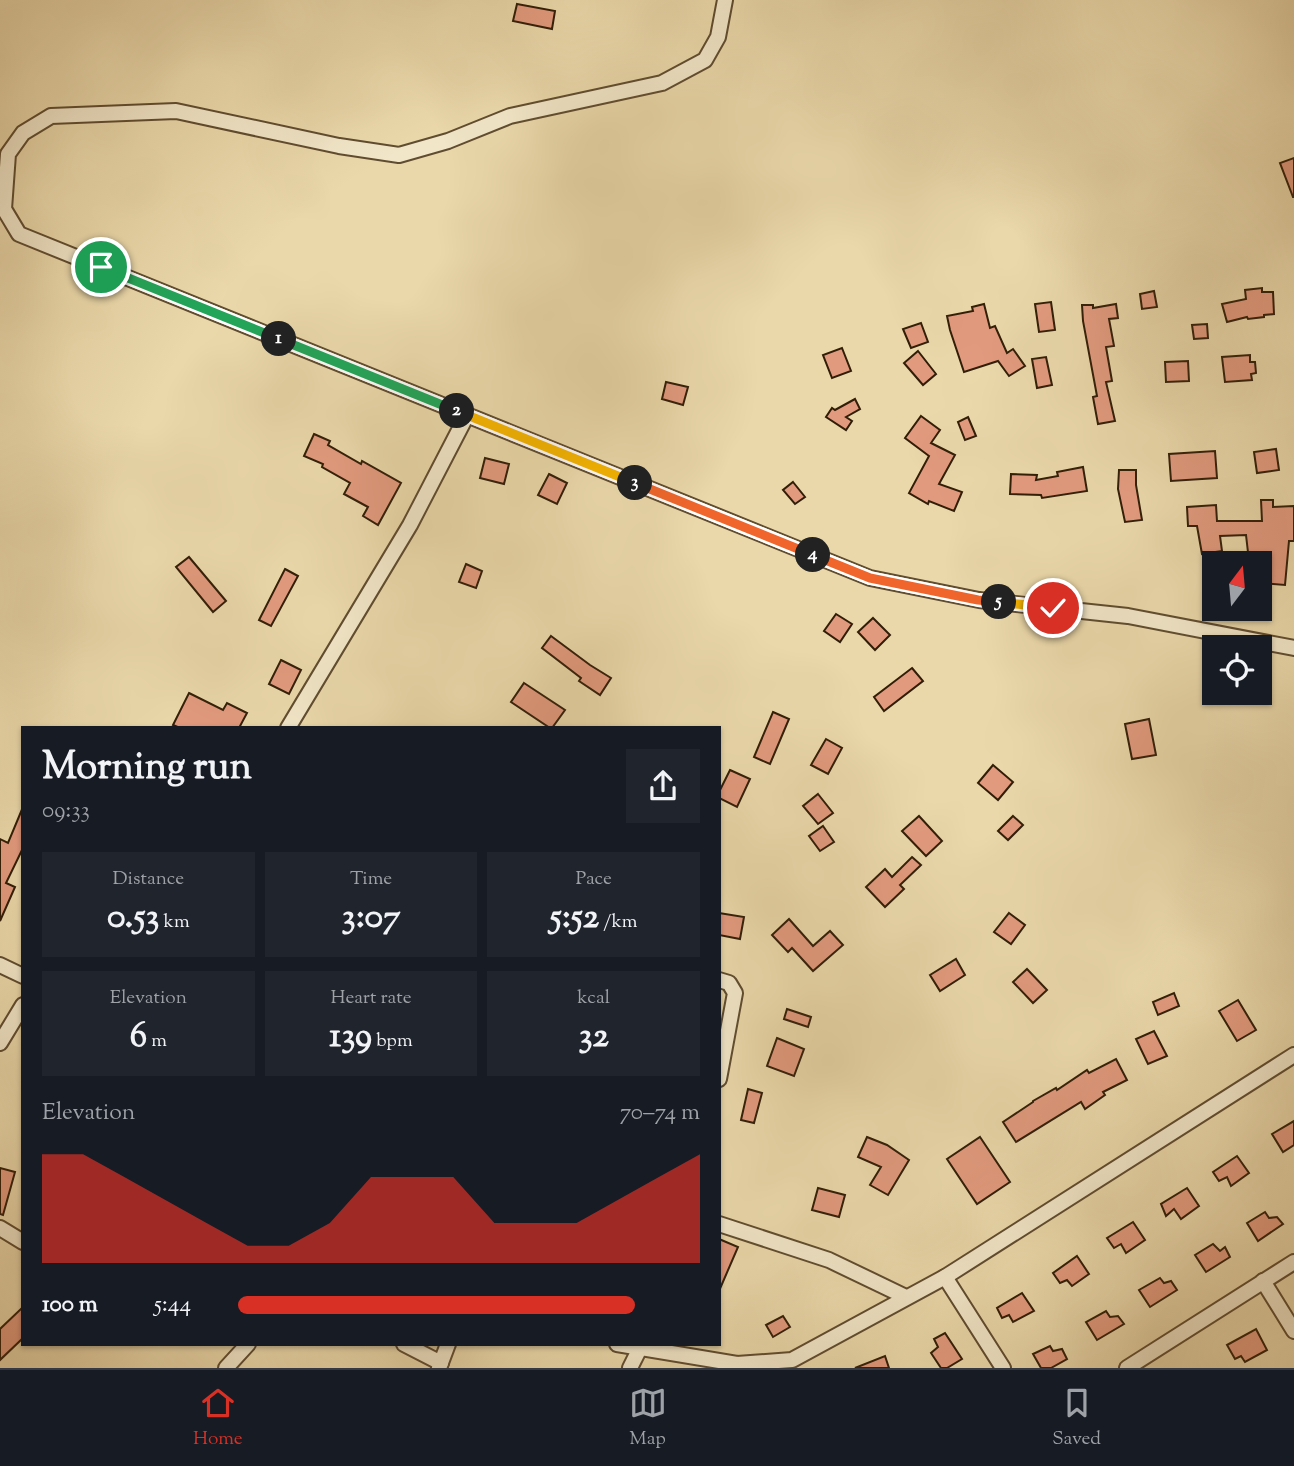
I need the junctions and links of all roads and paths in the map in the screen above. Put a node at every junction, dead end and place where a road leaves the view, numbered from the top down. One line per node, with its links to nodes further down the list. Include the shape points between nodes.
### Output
1 (725, 0): 2 (street, via 718,37 705,60 662,83 510,116 400,155 176,111 51,116 23,133 8,154 4,209 19,234)
2 (467, 415): 3 (street, via 870,578 978,600 1128,616); 4 (street, via 410,525)
3 (1294, 648)
4 (289, 726)
5 (0, 965): 6 (street)
6 (21, 975)
7 (721, 981): 11 (street, via 729,983 735,993)
8 (21, 1008): 9 (street)
9 (0, 1043)
10 (1294, 1055): 16 (street)
11 (721, 1068)
12 (721, 1225): 18 (street, via 829,1261)
13 (0, 1228): 14 (street)
14 (21, 1241)
15 (1294, 1262): 17 (street)
16 (945, 1277): 18 (street); 28 (street)
17 (1263, 1281): 19 (street); 29 (street)
18 (906, 1297): 24 (street, via 792,1360 737,1364)
19 (1294, 1331)
20 (246, 1346): 26 (street)
21 (407, 1346): 25 (street)
22 (447, 1346): 25 (street)
23 (628, 1346): 24 (street)
24 (640, 1348): 27 (street)
25 (440, 1366)
26 (226, 1368)
27 (630, 1368)
28 (1003, 1368)
29 (1127, 1368)

